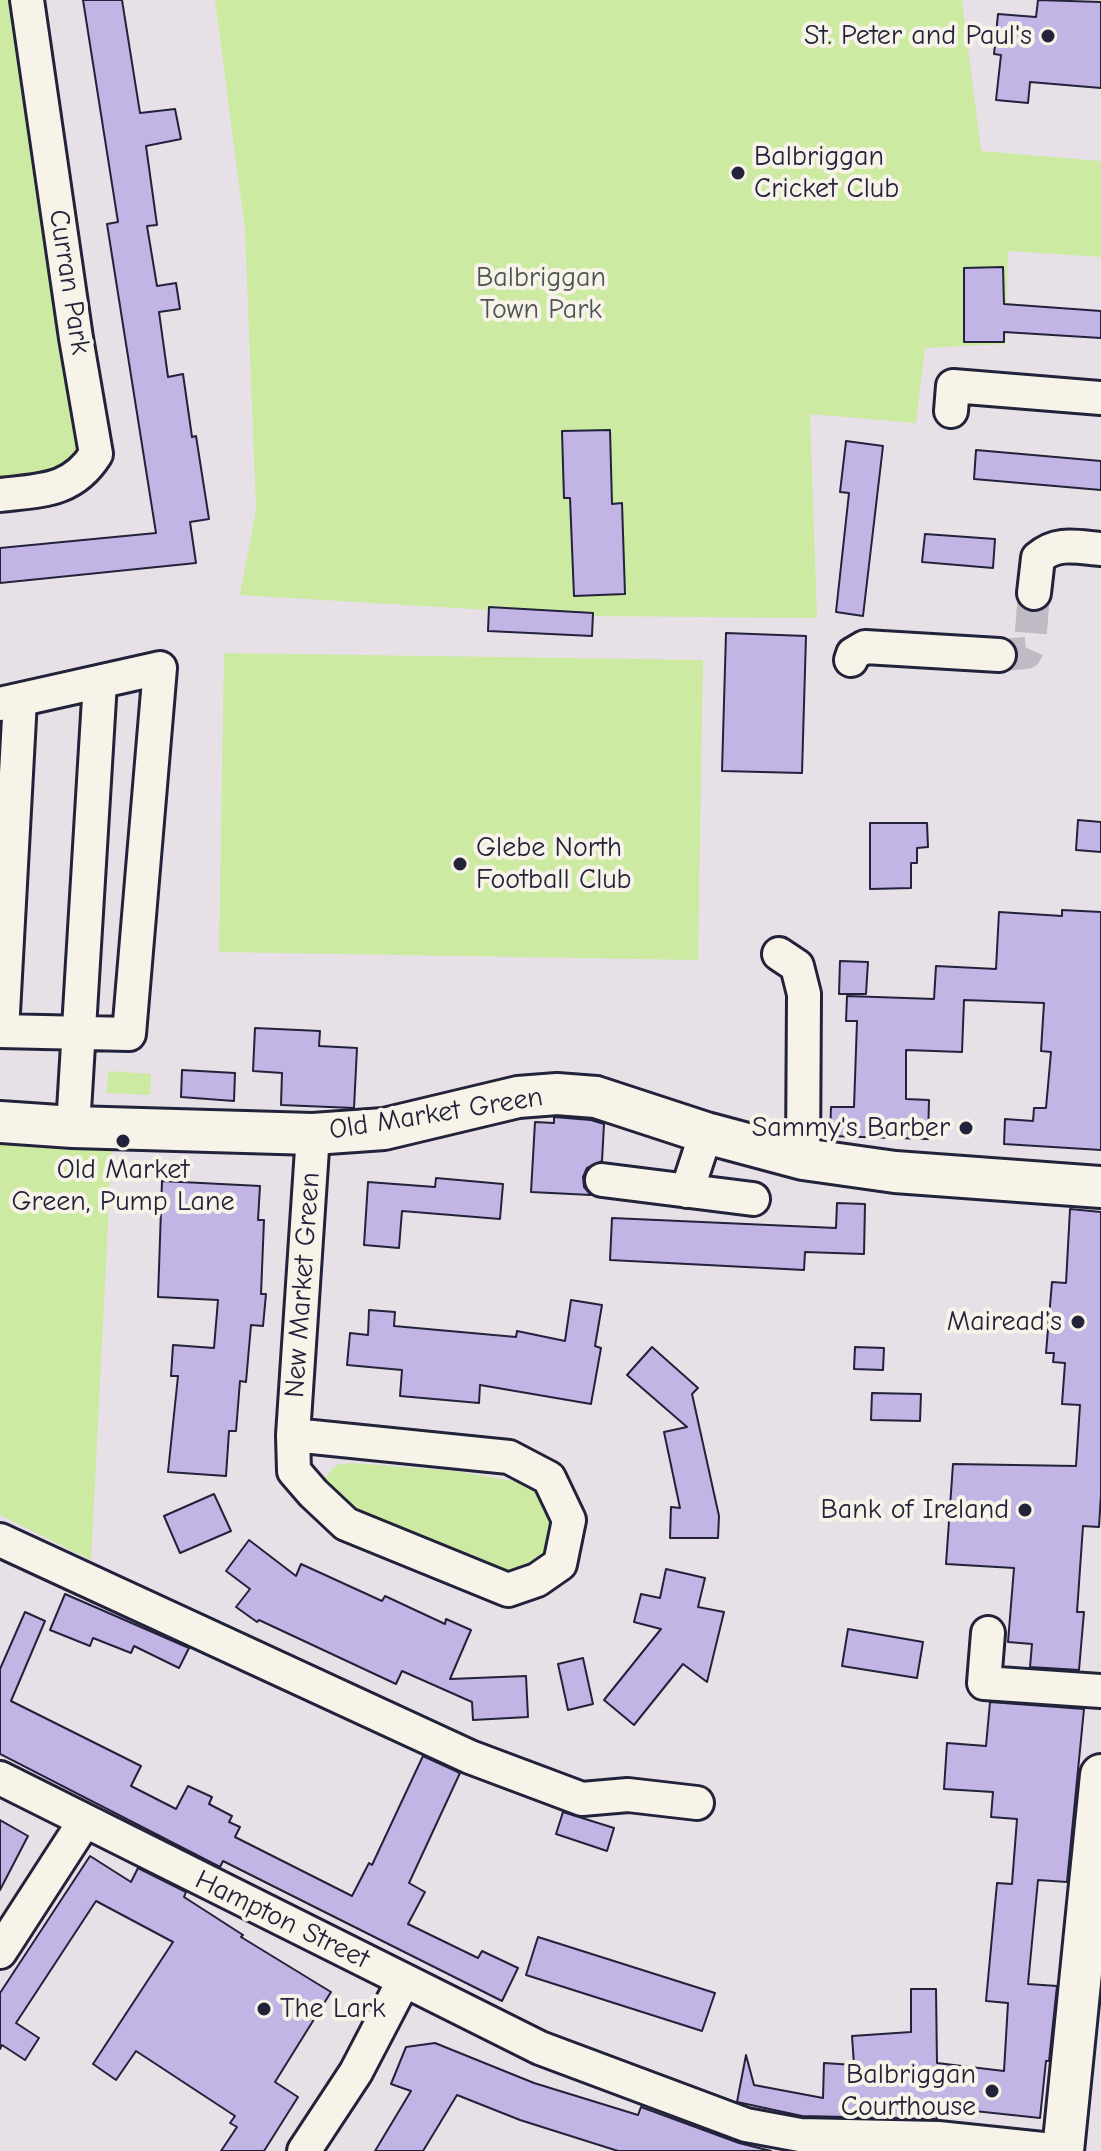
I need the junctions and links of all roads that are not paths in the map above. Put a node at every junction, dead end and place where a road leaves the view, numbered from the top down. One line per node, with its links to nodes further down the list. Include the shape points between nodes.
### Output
1 (27, 0): 4 (street, Curran Park, via 96,454 74,480 55,488)
2 (1101, 398): 3 (street, via 953,386)
3 (951, 411)
4 (0, 495)
5 (1101, 549): 6 (street, via 1059,545 1046,550 1038,558)
6 (1034, 593)
7 (999, 655): 8 (street, via 865,647)
8 (851, 660)
9 (100, 682): 10 (street); 13 (street); 13 (street, via 160,668 129,1034)
10 (10, 702): 12 (street)
11 (779, 954): 18 (street, via 797,966 804,994)
12 (1, 1031): 13 (street)
13 (78, 1033): 15 (street)
14 (0, 1122): 15 (main road, Old Market Green)
15 (73, 1127): 17 (main road, Old Market Green)
16 (706, 1133): 17 (main road, Old Market Green, via 596,1097 557,1094 518,1097 384,1129); 18 (main road, Old Market Green); 21 (street)
17 (313, 1134): 23 (street, New Market Green)
18 (803, 1159): 20 (main road, Old Market Green, via 895,1172)
19 (602, 1180): 21 (street)
20 (1101, 1187)
21 (687, 1191): 22 (street)
22 (753, 1199)
23 (293, 1435): 23 (street, New Market Green, via 294,1471 346,1524 508,1590 537,1580 560,1564 569,1520 549,1478 509,1457)
24 (0, 1540): 29 (street, via 470,1757 582,1799 628,1795)
25 (988, 1633): 26 (street, via 984,1683)
26 (1101, 1691)
27 (1101, 1775): 37 (main road)
28 (0, 1778): 30 (street, Hampton Street)
29 (697, 1803)
30 (84, 1822): 31 (street); 32 (street, Hampton Street)
31 (0, 1952)
32 (404, 1980): 33 (street, Hampton Street, via 540,2048); 34 (street, via 356,2072)
33 (744, 2138): 37 (street, Hampton Street, via 938,2138)
34 (304, 2151)
35 (771, 2151): 36 (street, via 762,2148 761,2136 837,2147)
36 (969, 2151)
37 (1062, 2151)

